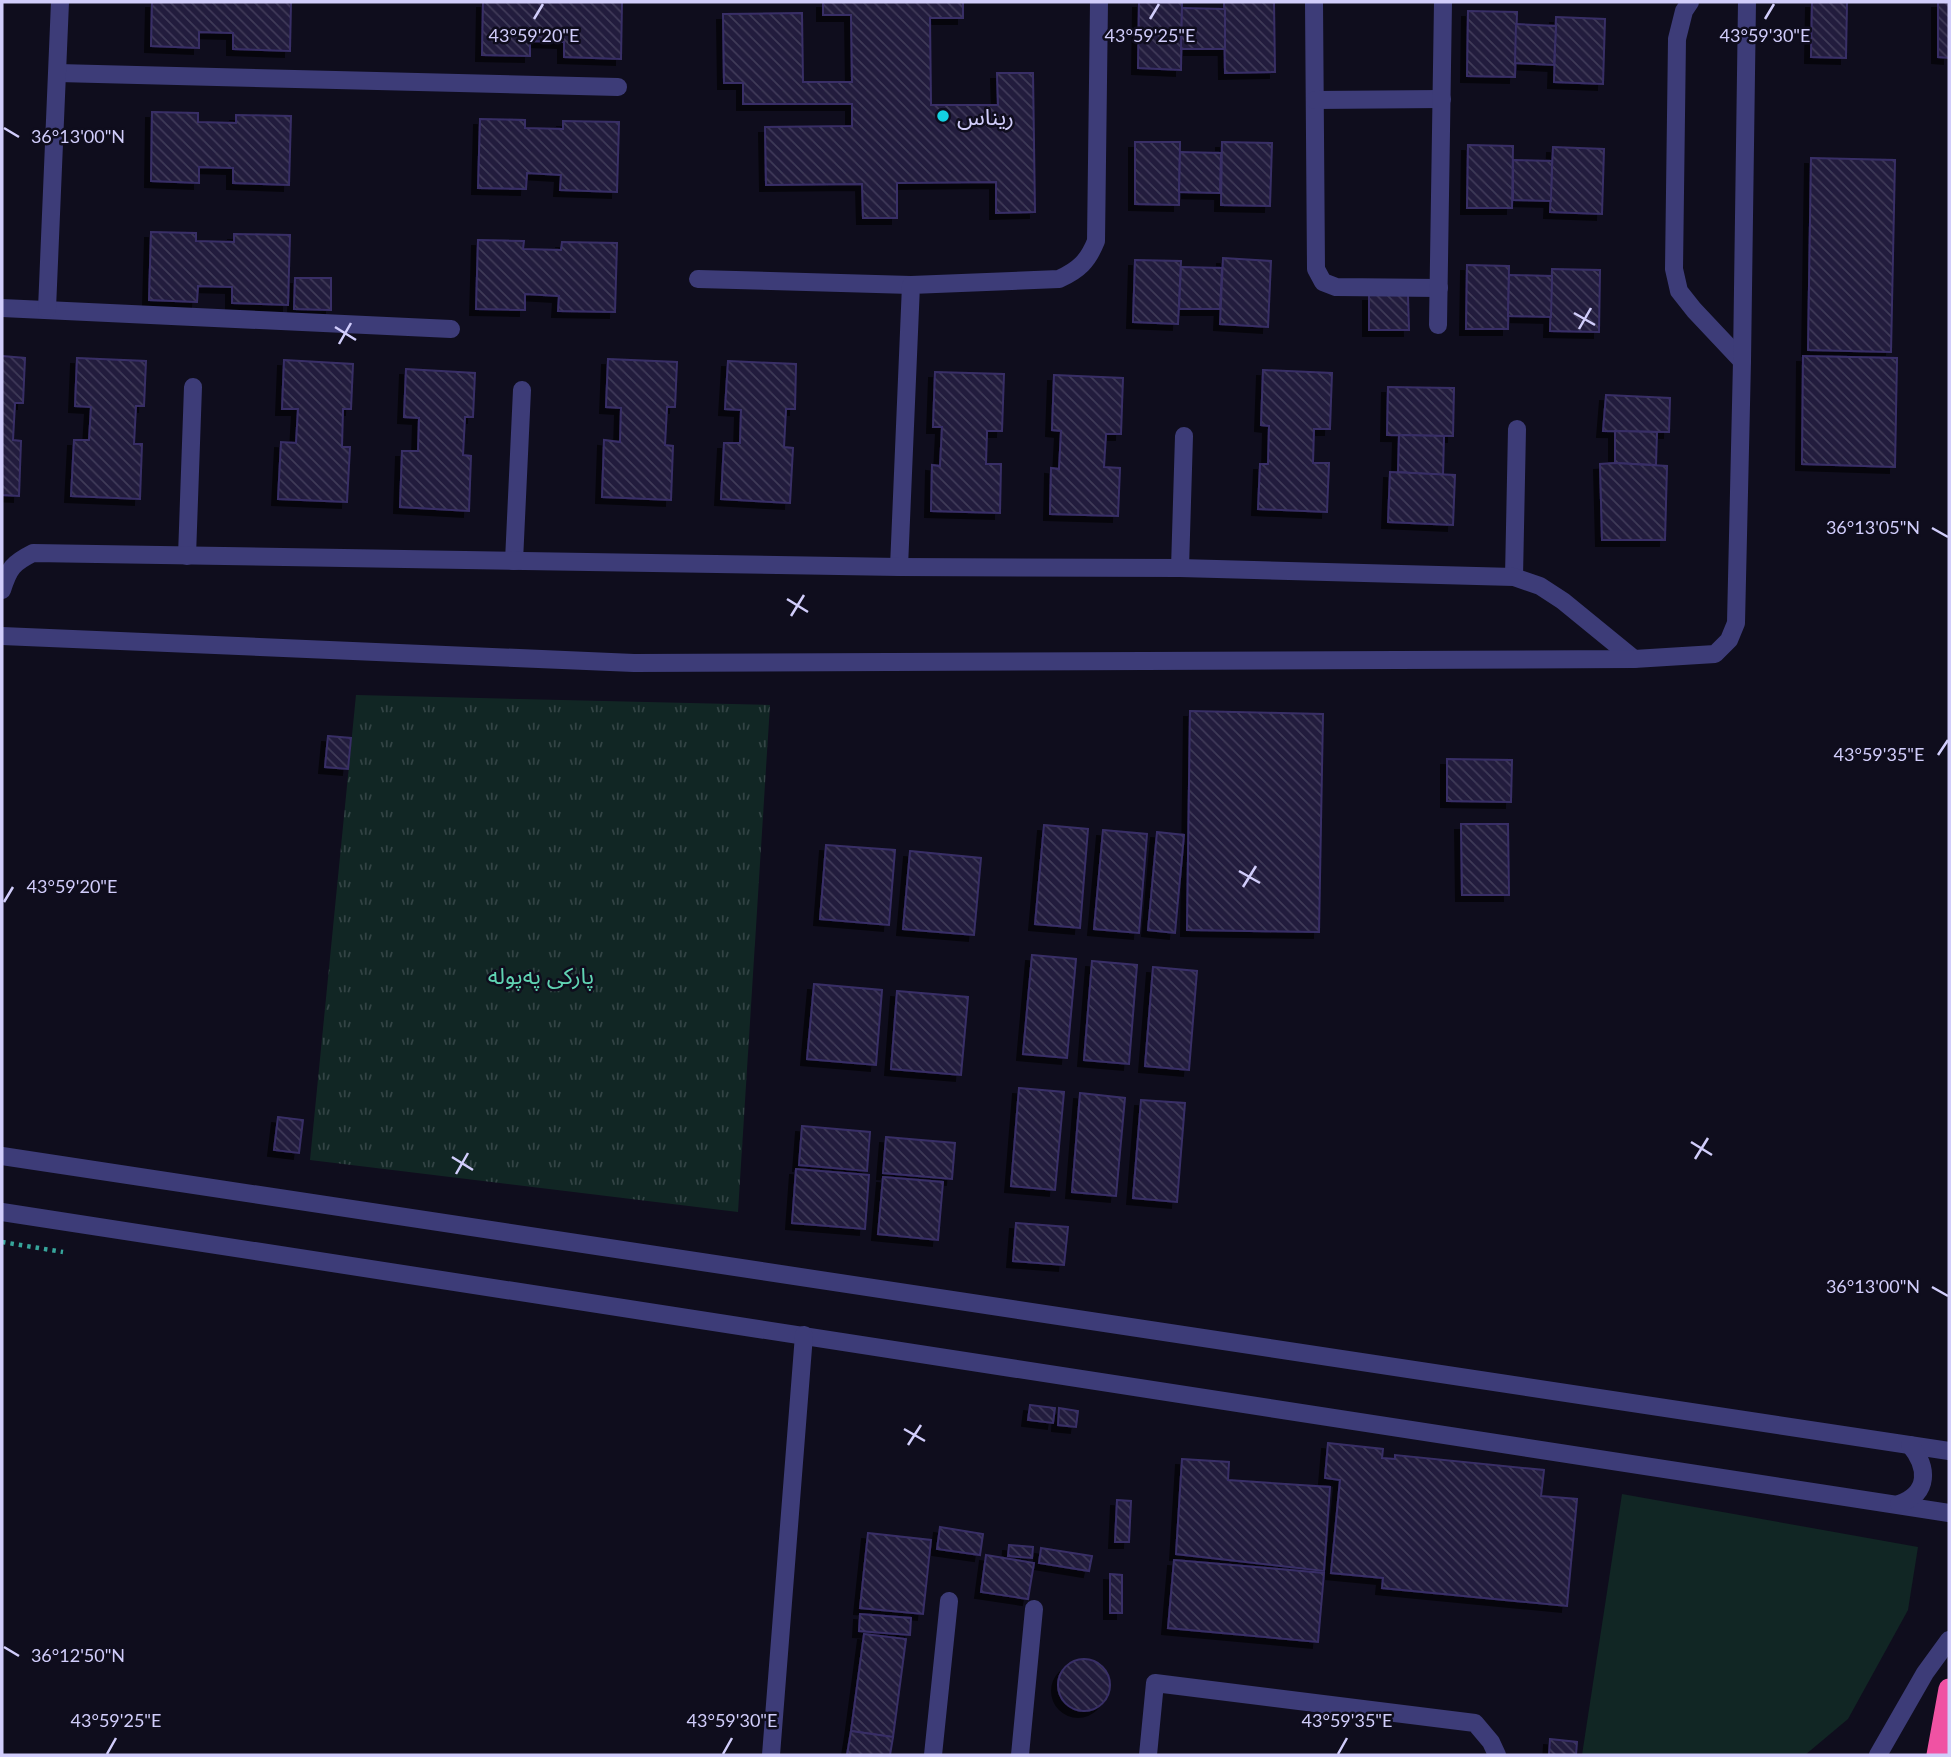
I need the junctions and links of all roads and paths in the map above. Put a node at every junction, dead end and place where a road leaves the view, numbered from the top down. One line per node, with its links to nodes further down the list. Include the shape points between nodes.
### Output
1 (60, 2): 7 (street)
2 (1099, 2): 12 (street, via 1096,241 1089,258 1078,270 1059,279)
3 (1314, 2): 10 (street)
4 (1443, 2): 9 (street)
5 (1690, 2): 18 (street, via 1677,39 1674,269 1679,291)
6 (1747, 2): 18 (street)
7 (58, 74): 8 (street); 15 (street)
8 (618, 87)
9 (1442, 99): 10 (street); 13 (street)
10 (1315, 100): 13 (street, via 1316,269 1323,282 1336,287)
11 (698, 279): 12 (street)
12 (911, 285): 25 (street)
13 (1439, 288): 16 (street)
14 (2, 308): 15 (street)
15 (47, 309): 17 (street)
16 (1438, 325)
17 (451, 329)
18 (1742, 361): 30 (street, via 1736,623 1729,640 1715,654)
19 (193, 387): 23 (street)
20 (522, 390): 24 (street)
21 (1517, 429): 27 (street)
22 (1184, 436): 26 (street)
23 (187, 556): 24 (street); 28 (street, via 33,553 15,562)
24 (514, 561): 25 (street)
25 (899, 567): 26 (street)
26 (1180, 568): 27 (street)
27 (1514, 577): 30 (street, via 1563,601)
28 (2, 590)
29 (2, 636): 30 (street, via 634,663)
30 (1634, 659)
31 (2, 1156): 36 (street)
32 (2, 1212): 35 (street)
33 (2, 1242): 34 (path)
34 (63, 1252)
35 (804, 1335): 38 (street); 44 (street)
36 (1910, 1445): 37 (street); 38 (street, via 1923,1465 1922,1486)
37 (1949, 1451)
38 (1899, 1504): 39 (street)
39 (1949, 1513)
40 (949, 1601): 45 (street)
41 (1034, 1609): 46 (street)
42 (1949, 1640): 49 (street)
43 (1949, 1689): 50 (highway)
44 (771, 1755)
45 (933, 1755)
46 (1020, 1755)
47 (1149, 1755): 48 (street, via 1155,1683 1475,1723)
48 (1497, 1755)
49 (1878, 1755)
50 (1937, 1755)

